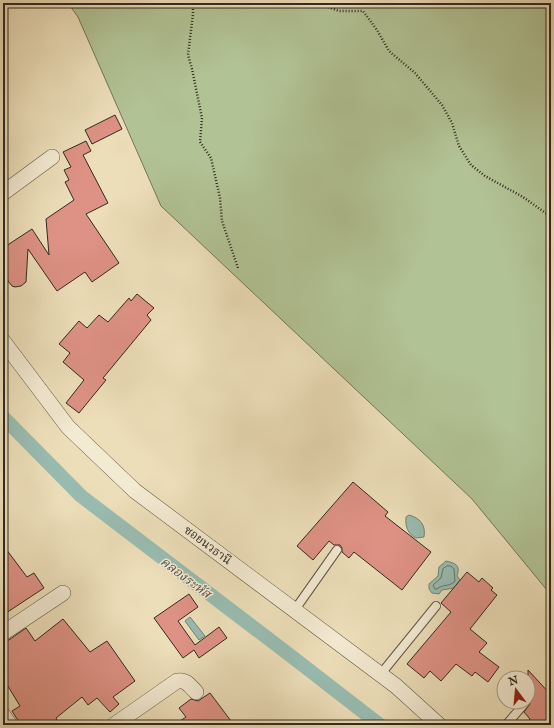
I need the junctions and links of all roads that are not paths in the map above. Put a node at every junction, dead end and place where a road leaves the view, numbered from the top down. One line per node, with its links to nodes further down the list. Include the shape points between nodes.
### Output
1 (52, 157): 2 (street)
2 (3, 193)
3 (3, 341): 7 (street, ซอยนวธานี, via 68,427 135,491)
4 (337, 550): 7 (lane)
5 (63, 593): 8 (street)
6 (436, 606): 9 (lane)
7 (294, 610): 9 (street, ซอยนวธานี)
8 (3, 633)
9 (380, 675): 15 (street, ซอยนวธานี)
10 (196, 692): 14 (street, via 187,682 177,681)
11 (519, 710): 16 (lane)
12 (3, 715): 13 (street)
13 (10, 725)
14 (114, 725)
15 (439, 725)
16 (506, 725)

